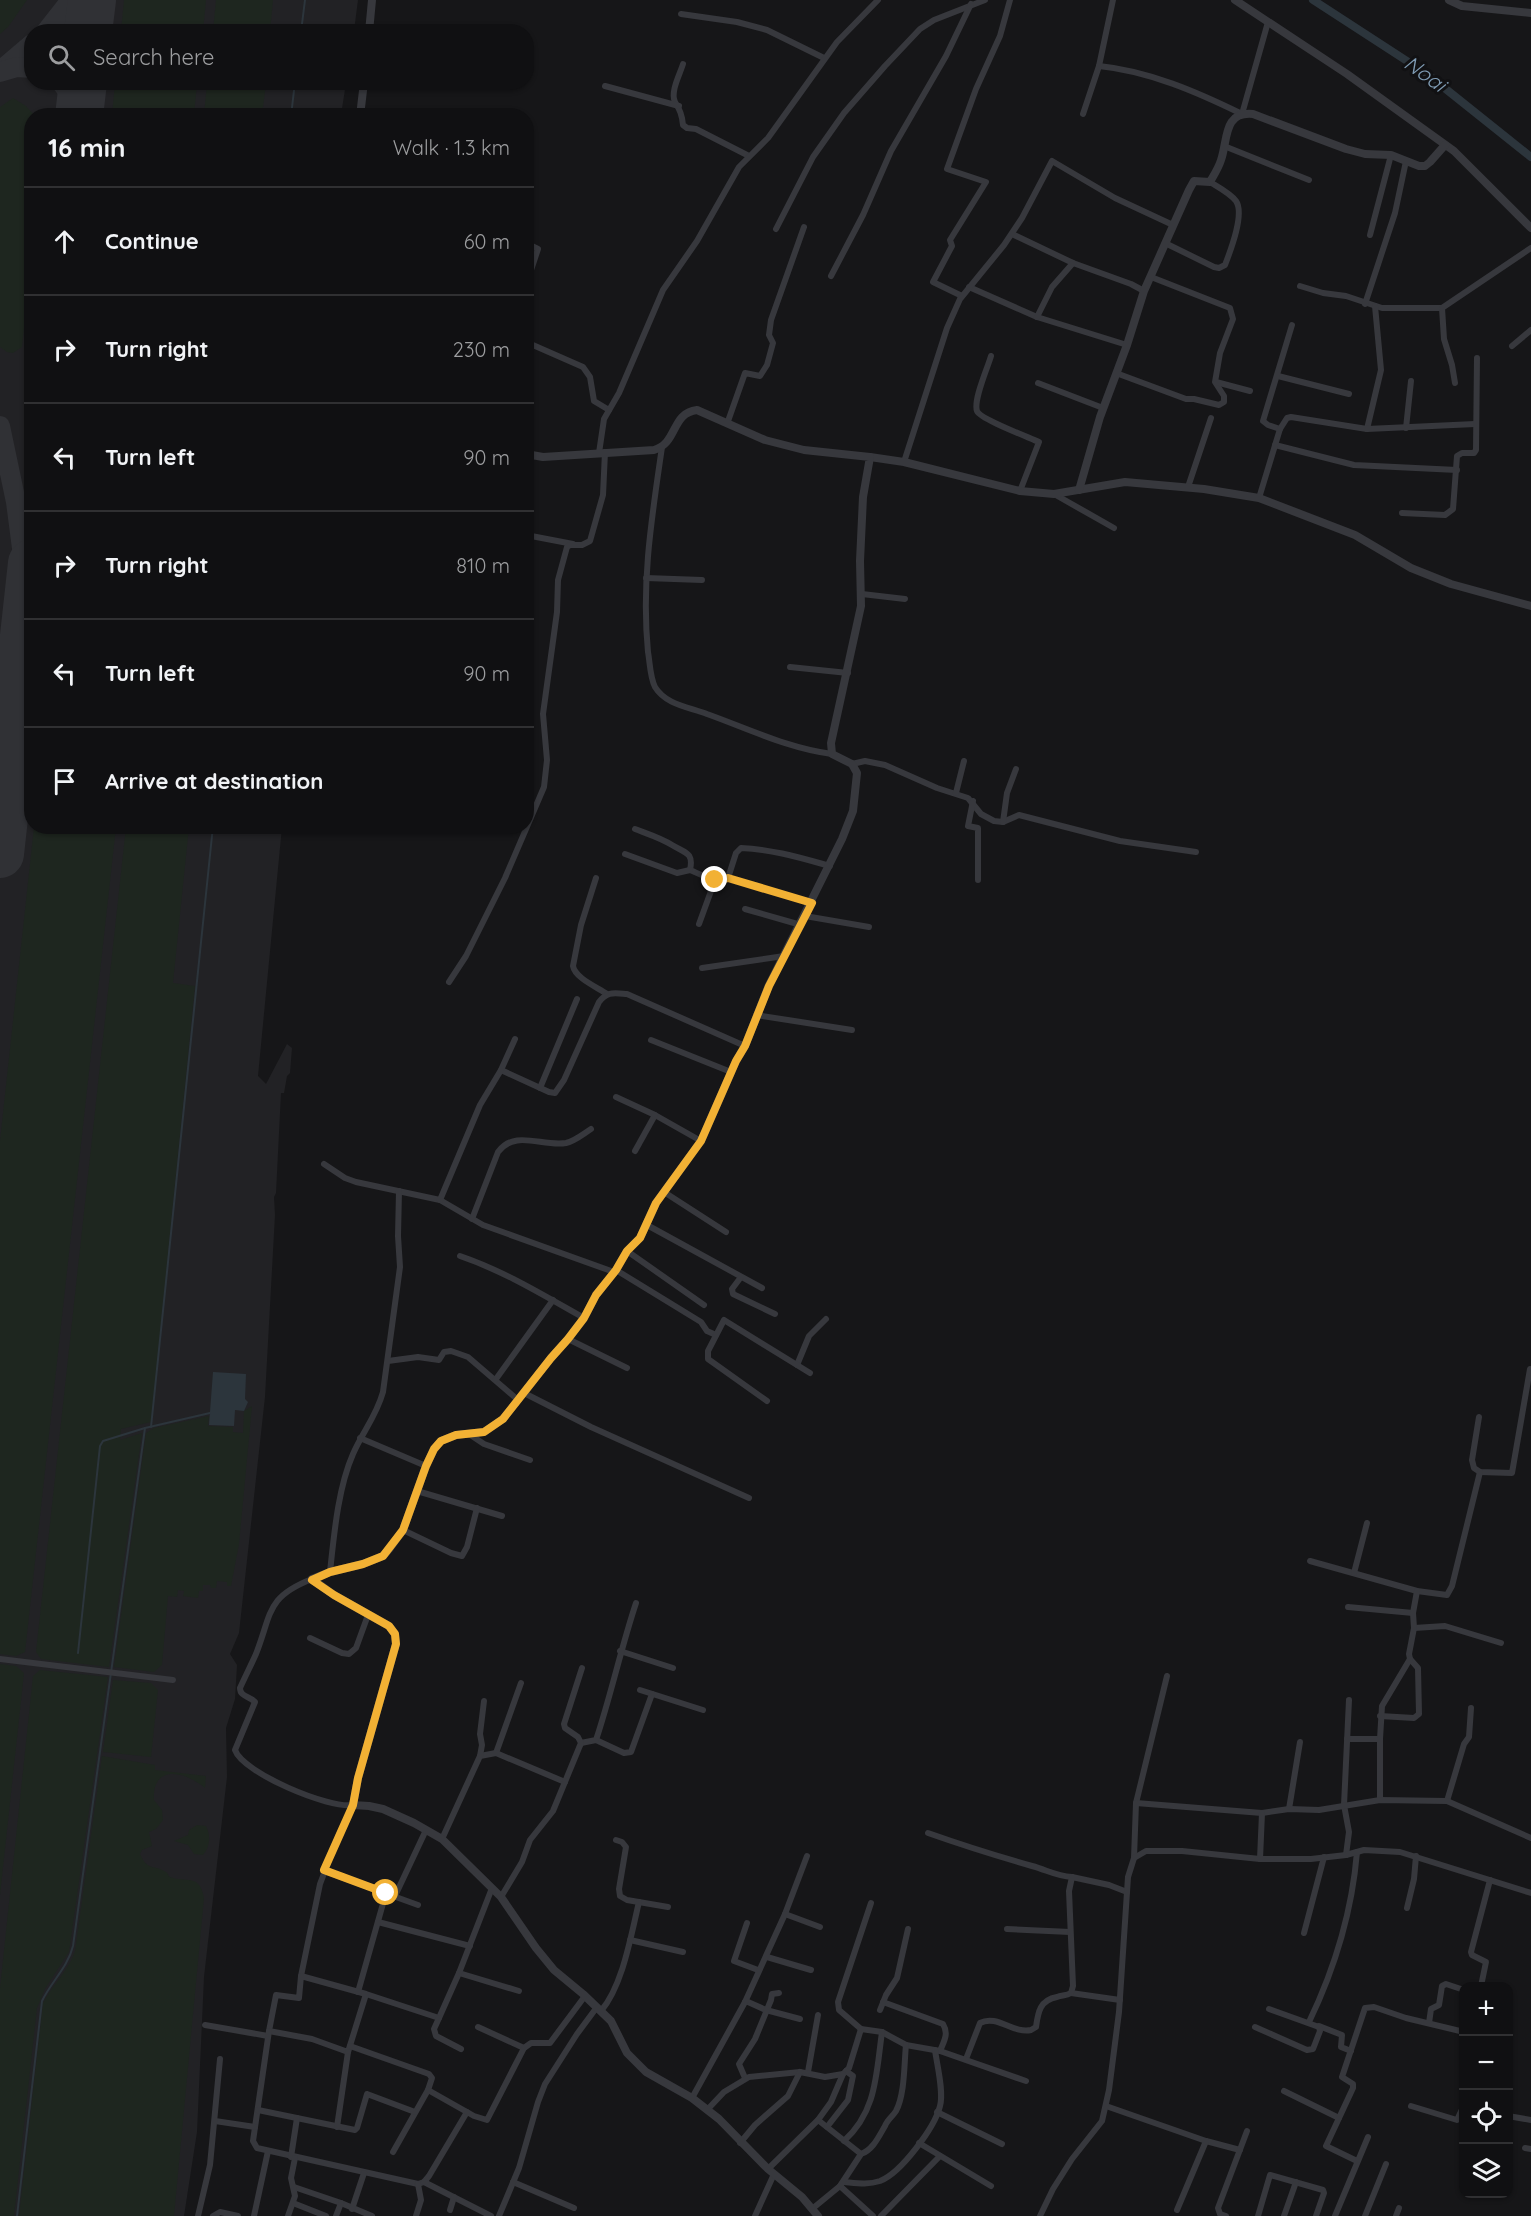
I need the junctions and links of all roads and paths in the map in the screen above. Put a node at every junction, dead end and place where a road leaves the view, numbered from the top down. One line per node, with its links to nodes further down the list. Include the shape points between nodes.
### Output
1 (372, 0): 14 (street)
2 (867, 0): 10 (street)
3 (878, 0): 10 (street)
4 (985, 0): 9 (street)
5 (1010, 0): 47 (street, via 1000,36 947,169 986,182 950,240 952,246 933,282)
6 (1113, 0): 17 (street)
7 (1235, 0): 13 (street)
8 (1449, 0): 12 (street, via 1462,6)
9 (972, 4): 34 (street, via 920,29 850,105 813,157); 42 (street, via 891,151)
10 (870, 7): 15 (street)
11 (681, 14): 15 (street, via 767,30)
12 (1531, 14)
13 (1268, 22): 23 (street); 24 (street)
14 (370, 24)
15 (824, 58): 27 (street, via 768,138)
16 (683, 64): 20 (street, via 674,95)
17 (1099, 66): 22 (street); 23 (street, via 1173,84)
18 (605, 86): 20 (street)
19 (363, 90): 21 (street)
20 (679, 106): 27 (street, via 687,128)
21 (361, 108)
22 (1083, 114)
23 (1242, 114): 25 (street, via 1228,128); 26 (street, via 1267,118 1346,149)
24 (1445, 145): 28 (street, via 1425,166); 33 (street)
25 (1224, 146): 29 (street); 30 (street)
26 (1392, 155): 28 (street); 36 (street)
27 (749, 156): 68 (street, via 663,290)
28 (1406, 161): 48 (street, via 1395,213)
29 (1309, 180)
30 (1210, 182): 31 (street, via 1194,181); 37 (street, via 1236,201 1238,207 1225,265 1214,267)
31 (1173, 225): 35 (street, via 1115,198 1052,161); 37 (street)
32 (804, 227): 70 (street, via 771,320 769,334 773,343 766,365 760,376 745,373)
33 (1531, 228)
34 (776, 229)
35 (1012, 234): 41 (street); 45 (street)
36 (1370, 235)
37 (1165, 243): 43 (street)
38 (534, 247): 40 (street, via 538,249)
39 (1531, 248): 50 (street)
40 (534, 261)
41 (1073, 263): 46 (street); 51 (street, via 1052,287)
42 (831, 276)
43 (1151, 277): 46 (street); 62 (street, via 1230,308 1233,319 1220,353)
44 (1300, 286): 48 (street)
45 (969, 287): 47 (street); 51 (street)
46 (1144, 291): 54 (street)
47 (962, 296): 80 (street, via 947,328)
48 (1365, 304): 49 (street)
49 (1376, 306): 50 (street); 74 (street, via 1381,370)
50 (1442, 308): 64 (street, via 1444,339)
51 (1037, 316): 54 (street)
52 (1292, 325): 60 (street)
53 (1531, 330): 56 (street)
54 (1127, 345): 59 (street)
55 (534, 346): 68 (street, via 583,367 590,377 594,401)
56 (1512, 346)
57 (992, 356): 84 (street, via 976,403 977,411 996,424 1039,442)
58 (1477, 358): 71 (street)
59 (1116, 372): 62 (street, via 1186,399 1219,405 1224,396); 67 (street)
60 (1278, 375): 66 (street); 73 (street, via 1263,421)
61 (1411, 381): 72 (street)
62 (1215, 382): 65 (street)
63 (1038, 383): 67 (street)
64 (1455, 383)
65 (1250, 391)
66 (1349, 394)
67 (1103, 408): 83 (street)
68 (609, 410): 77 (street, via 602,428)
69 (1211, 418): 82 (street)
70 (727, 424): 76 (street, via 697,410 688,411); 79 (street, via 765,440 804,450)
71 (1475, 424): 72 (street); 81 (street, via 1475,452 1457,456)
72 (1406, 428): 74 (street)
73 (1280, 429): 74 (street, via 1291,417); 75 (street)
74 (1367, 429)
75 (1275, 445): 81 (street, via 1354,465); 86 (street)
76 (662, 447): 77 (street); 91 (street)
77 (602, 453): 78 (street); 90 (street, via 603,495 590,541)
78 (534, 455)
79 (870, 457): 80 (street); 93 (street, via 863,497)
80 (904, 462): 84 (street)
81 (1457, 470): 87 (street, via 1452,512)
82 (1188, 488): 83 (street, via 1125,482); 86 (street)
83 (1079, 490): 85 (street)
84 (1020, 491): 85 (street)
85 (1054, 494): 88 (street)
86 (1259, 498): 95 (street, via 1355,535 1411,568 1451,584)
87 (1402, 513)
88 (1114, 528)
89 (534, 537): 90 (street)
90 (573, 544): 104 (street, via 567,547 558,580 543,714 547,760 544,787)
91 (646, 578): 92 (street); 98 (street, via 651,672 661,695 770,740 805,751)
92 (702, 580)
93 (862, 594): 94 (street); 97 (street)
94 (905, 599)
95 (1531, 606)
96 (790, 667): 97 (street)
97 (848, 673): 98 (street, via 831,743)
98 (832, 754): 100 (street)
99 (964, 761): 102 (street)
100 (852, 764): 102 (street, via 866,761 885,765); 110 (street, via 857,773 853,812)
101 (1016, 769): 105 (street, via 1007,793)
102 (956, 793): 103 (street)
103 (972, 801): 105 (street, via 988,819); 115 (street, via 968,825 978,828)
104 (534, 810)
105 (1003, 822): 108 (street, via 1019,815 1120,841)
106 (636, 829): 111 (street, via 687,853 692,862)
107 (524, 834): 124 (street, via 466,956)
108 (1196, 852)
109 (624, 854): 111 (street, via 677,873)
110 (830, 866): 113 (street, via 741,848); 116 (street)
111 (690, 870): 114 (street)
112 (596, 878): 125 (street, via 581,925 573,971)
113 (728, 878): 114 (street); 116 (street)
114 (715, 880): 119 (street)
115 (978, 880)
116 (812, 903): 118 (street)
117 (745, 909): 120 (street)
118 (805, 916): 120 (street); 121 (street)
119 (699, 924)
120 (801, 925): 122 (street)
121 (869, 927)
122 (784, 956): 123 (street); 127 (street)
123 (702, 968)
124 (449, 982)
125 (607, 994): 131 (street, via 627,994); 134 (street, via 599,1002 559,1089 555,1093)
126 (577, 999): 134 (street)
127 (756, 1015): 128 (street); 131 (street)
128 (852, 1030)
129 (515, 1039): 132 (street)
130 (651, 1041): 133 (street)
131 (745, 1046): 133 (street)
132 (501, 1070): 134 (street); 143 (street, via 480,1106)
133 (731, 1072): 138 (street)
134 (540, 1088)
135 (616, 1097): 136 (street)
136 (655, 1115): 138 (street); 139 (street)
137 (591, 1129): 144 (street, via 565,1143 517,1140 503,1145)
138 (701, 1141): 142 (street)
139 (635, 1151)
140 (324, 1164): 141 (street, via 345,1178)
141 (399, 1191): 143 (street); 159 (street, via 400,1267)
142 (664, 1192): 145 (street); 146 (street)
143 (440, 1200): 144 (street)
144 (472, 1219): 149 (street)
145 (647, 1225): 147 (street); 150 (street)
146 (726, 1232)
147 (627, 1251): 149 (street); 153 (street)
148 (460, 1256): 152 (street, via 488,1265)
149 (615, 1271): 155 (street); 157 (street)
150 (741, 1277): 151 (street); 154 (street, via 733,1294)
151 (762, 1288)
152 (553, 1300): 155 (street); 164 (street)
153 (704, 1305)
154 (775, 1314)
155 (584, 1318): 158 (street)
156 (826, 1318): 160 (street, via 809,1336)
157 (716, 1335): 160 (street, via 724,1320); 167 (street, via 708,1359)
158 (568, 1339): 161 (street); 165 (street)
159 (388, 1360): 164 (street, via 439,1360 444,1352 451,1352 468,1357); 170 (street, via 378,1410)
160 (797, 1365): 163 (street)
161 (627, 1368)
162 (1530, 1369): 173 (street, via 1513,1471)
163 (810, 1373)
164 (496, 1379): 166 (street)
165 (524, 1392): 166 (street); 175 (street, via 591,1427)
166 (518, 1400): 169 (street, via 503,1419 484,1432)
167 (767, 1401)
168 (1479, 1417): 173 (street, via 1472,1460)
169 (469, 1434): 171 (street, via 484,1444); 172 (street, via 441,1441)
170 (360, 1438): 172 (street); 181 (street, via 344,1480)
171 (530, 1460)
172 (426, 1466): 174 (street)
173 (1480, 1472): 184 (street, via 1451,1591 1443,1595)
174 (417, 1491): 176 (street); 179 (street)
175 (749, 1498)
176 (477, 1508): 177 (street); 179 (street, via 462,1556)
177 (502, 1516)
178 (1367, 1523): 182 (street)
179 (403, 1530): 181 (street, via 383,1556)
180 (1310, 1561): 182 (street)
181 (330, 1572): 183 (street)
182 (1354, 1573): 184 (street)
183 (312, 1580): 188 (street); 218 (street, via 289,1589 272,1606 240,1688 245,1697 255,1702 235,1750 240,1759 270,1779 300,1793 328,1803)
184 (1417, 1591): 187 (street)
185 (636, 1603): 192 (street)
186 (1348, 1607): 187 (street)
187 (1413, 1613): 189 (street)
188 (368, 1615): 190 (street, via 356,1648 349,1654); 218 (street, via 393,1629 396,1644)
189 (1414, 1628): 191 (street, via 1445,1626); 194 (street)
190 (310, 1638)
191 (1501, 1643)
192 (620, 1651): 196 (street); 209 (street, via 612,1693)
193 (0, 1659): 198 (street)
194 (1410, 1659): 206 (street, via 1386,1696); 206 (street, via 1418,1668 1418,1716)
195 (582, 1668): 211 (street, via 564,1724)
196 (673, 1668)
197 (1167, 1676): 217 (street)
198 (172, 1680)
199 (521, 1683): 212 (street)
200 (640, 1690): 201 (street)
201 (652, 1694): 205 (street); 209 (street, via 630,1752 624,1754)
202 (1349, 1700): 207 (street)
203 (484, 1701): 213 (street)
204 (1471, 1708): 216 (street, via 1470,1737 1464,1744)
205 (703, 1710)
206 (1380, 1716): 208 (street)
207 (1347, 1739): 208 (street); 219 (street)
208 (1380, 1739): 215 (street)
209 (596, 1740): 211 (street)
210 (1300, 1742): 220 (street)
211 (580, 1743): 214 (street)
212 (496, 1753): 213 (street); 214 (street)
213 (480, 1756): 225 (street)
214 (565, 1782): 242 (street, via 553,1812 530,1840)
215 (1380, 1800): 216 (street); 219 (street)
216 (1447, 1801): 224 (street)
217 (1136, 1803): 221 (street); 232 (street)
218 (353, 1805): 222 (street, via 383,1809); 234 (street)
219 (1344, 1805): 220 (street, via 1319,1810); 228 (street, via 1349,1832)
220 (1289, 1809): 221 (street)
221 (1262, 1813): 233 (street)
222 (426, 1830): 225 (street); 241 (street)
223 (928, 1833): 235 (street, via 986,1854)
224 (1531, 1838)
225 (442, 1839): 237 (street)
226 (616, 1840): 243 (street, via 626,1847 618,1893 622,1898)
227 (1357, 1852): 228 (street); 230 (street); 282 (street, via 1355,1880 1338,1952)
228 (1346, 1855): 231 (street)
229 (807, 1856): 248 (street)
230 (1416, 1856): 236 (street); 247 (street)
231 (1324, 1857): 233 (street); 255 (street)
232 (1134, 1858): 233 (street, via 1146,1851 1182,1851); 238 (street)
233 (1260, 1859)
234 (324, 1870): 239 (street); 263 (street)
235 (1072, 1877): 238 (street); 254 (street)
236 (1490, 1880): 240 (street); 264 (street, via 1471,1952 1486,1962)
237 (492, 1887): 242 (street); 257 (street)
238 (1127, 1892): 272 (street)
239 (386, 1893): 241 (street); 249 (street)
240 (1531, 1893)
241 (395, 1896): 245 (street)
242 (501, 1898): 271 (street, via 554,1971)
243 (639, 1902): 246 (street); 256 (street)
244 (872, 1903): 288 (street, via 838,2002 839,2010)
245 (418, 1905)
246 (668, 1907)
247 (1407, 1908)
248 (785, 1914): 251 (street); 259 (street)
249 (378, 1922): 257 (street); 267 (street)
250 (747, 1923): 260 (street, via 734,1961)
251 (819, 1927)
252 (908, 1929): 274 (street, via 897,1978)
253 (1007, 1929): 254 (street)
254 (1070, 1932): 269 (street)
255 (1304, 1934)
256 (630, 1940): 258 (street); 275 (street, via 618,1981 606,2005)
257 (470, 1946): 262 (street)
258 (683, 1952)
259 (767, 1957): 260 (street); 261 (street)
260 (758, 1970): 273 (street)
261 (811, 1970)
262 (459, 1973): 266 (street); 280 (street)
263 (301, 1976): 267 (street); 291 (street, via 299,1998 276,1995)
264 (1482, 1982)
265 (1459, 1988): 283 (street, via 1442,1986 1439,2005 1431,2009)
266 (519, 1991)
267 (358, 1992): 270 (street)
268 (779, 1993): 277 (street, via 772,1994)
269 (1071, 1993): 272 (street); 299 (street, via 1047,1999 1036,2027 1031,2030 1017,2030 992,2020 981,2023)
270 (366, 1994): 280 (street); 294 (street)
271 (585, 1996): 275 (street); 293 (street, via 550,2043 531,2043)
272 (1119, 2000): 308 (street)
273 (745, 2002): 277 (street); 307 (street)
274 (883, 2002): 278 (street); 296 (street, via 943,2024 947,2035)
275 (599, 2009): 307 (street, via 611,2021 627,2053 646,2072); 342 (street, via 577,2034 545,2085)
276 (1269, 2009): 282 (street)
277 (766, 2010): 281 (street); 303 (street, via 755,2039 739,2064)
278 (880, 2010)
279 (818, 2015): 301 (street)
280 (439, 2018): 295 (street, via 434,2029 436,2036)
281 (800, 2019)
282 (1309, 2022): 285 (street)
283 (1429, 2023): 289 (street); 297 (street, via 1369,2006)
284 (205, 2025): 291 (street)
285 (1318, 2026): 287 (street, via 1320,2031 1311,2050); 297 (street, via 1342,2035 1341,2046)
286 (478, 2027): 293 (street)
287 (1255, 2027)
288 (861, 2029): 290 (street); 302 (street)
289 (1459, 2031)
290 (882, 2032): 292 (street); 327 (street, via 871,2102 859,2127)
291 (268, 2034): 294 (street, via 312,2039); 310 (street)
292 (906, 2045): 296 (street); 335 (street, via 900,2103 875,2143)
293 (524, 2048): 313 (street, via 488,2119)
294 (349, 2049): 305 (street, via 429,2074 432,2080); 323 (street)
295 (461, 2049)
296 (938, 2050): 299 (street); 314 (street, via 941,2096)
297 (1351, 2051): 318 (street, via 1342,2077 1354,2086)
298 (220, 2059): 321 (street)
299 (966, 2059): 304 (street)
300 (800, 2072): 301 (street); 303 (street); 329 (street, via 788,2096)
301 (808, 2072): 302 (street, via 825,2077)
302 (845, 2073): 319 (street); 324 (street, via 853,2076 850,2095)
303 (745, 2078): 311 (street, via 724,2091)
304 (1026, 2080)
305 (428, 2090): 312 (street); 313 (street)
306 (1284, 2091): 318 (street)
307 (692, 2098): 311 (street)
308 (1106, 2106): 328 (street); 372 (street, via 1102,2121 1072,2159)
309 (1411, 2106): 315 (street, via 1457,2120)
310 (258, 2110): 317 (street); 322 (street)
311 (707, 2110): 329 (street)
312 (415, 2112): 323 (street, via 367,2094 357,2129); 334 (street)
313 (467, 2112): 344 (street)
314 (937, 2112): 330 (street); 331 (street)
315 (1459, 2116)
316 (1513, 2117): 320 (street)
317 (297, 2118): 323 (street); 337 (street)
318 (1339, 2118): 338 (street, via 1326,2146)
319 (818, 2120): 324 (street); 340 (street)
320 (1531, 2120)
321 (215, 2121): 322 (street); 357 (street)
322 (255, 2127): 333 (street, via 253,2144)
323 (337, 2127)
324 (827, 2127): 327 (street)
325 (1247, 2131): 332 (street)
326 (1368, 2137): 338 (street)
327 (844, 2141): 335 (street)
328 (1206, 2141): 332 (street); 356 (street)
329 (740, 2143): 340 (street)
330 (919, 2143): 336 (street); 345 (street, via 891,2176 871,2184)
331 (1002, 2144)
332 (1240, 2150): 373 (street, via 1218,2208)
333 (268, 2151): 337 (street); 360 (street)
334 (393, 2152)
335 (861, 2154): 345 (street)
336 (940, 2156): 346 (street); 371 (street)
337 (293, 2157): 341 (street); 347 (street)
338 (1357, 2162): 377 (street)
339 (1386, 2164): 378 (street)
340 (771, 2172): 354 (street); 368 (street)
341 (364, 2173): 344 (street); 353 (street)
342 (513, 2182): 351 (street); 367 (street)
343 (1296, 2182): 374 (street, via 1270,2175); 375 (street); 376 (street, via 1323,2190)
344 (421, 2183): 348 (street); 365 (street)
345 (842, 2184): 354 (street); 370 (street)
346 (992, 2186)
347 (294, 2187): 349 (street); 350 (street)
348 (454, 2197): 355 (street); 366 (street)
349 (341, 2203): 353 (street); 363 (street)
350 (293, 2204): 361 (street); 362 (street)
351 (574, 2208)
352 (1399, 2208): 379 (street)
353 (352, 2209): 364 (street)
354 (812, 2209): 369 (street)
355 (450, 2210)
356 (1177, 2210)
357 (198, 2216)
358 (213, 2216): 359 (street, via 220,2212)
359 (238, 2216)
360 (254, 2216)
361 (288, 2216)
362 (326, 2216)
363 (336, 2216)
364 (372, 2216)
365 (416, 2216)
366 (490, 2216)
367 (499, 2216)
368 (755, 2216)
369 (818, 2216)
370 (873, 2216)
371 (881, 2216)
372 (1040, 2216)
373 (1226, 2216)
374 (1258, 2216)
375 (1284, 2216)
376 (1316, 2216)
377 (1335, 2216)
378 (1365, 2216)
379 (1396, 2216)

